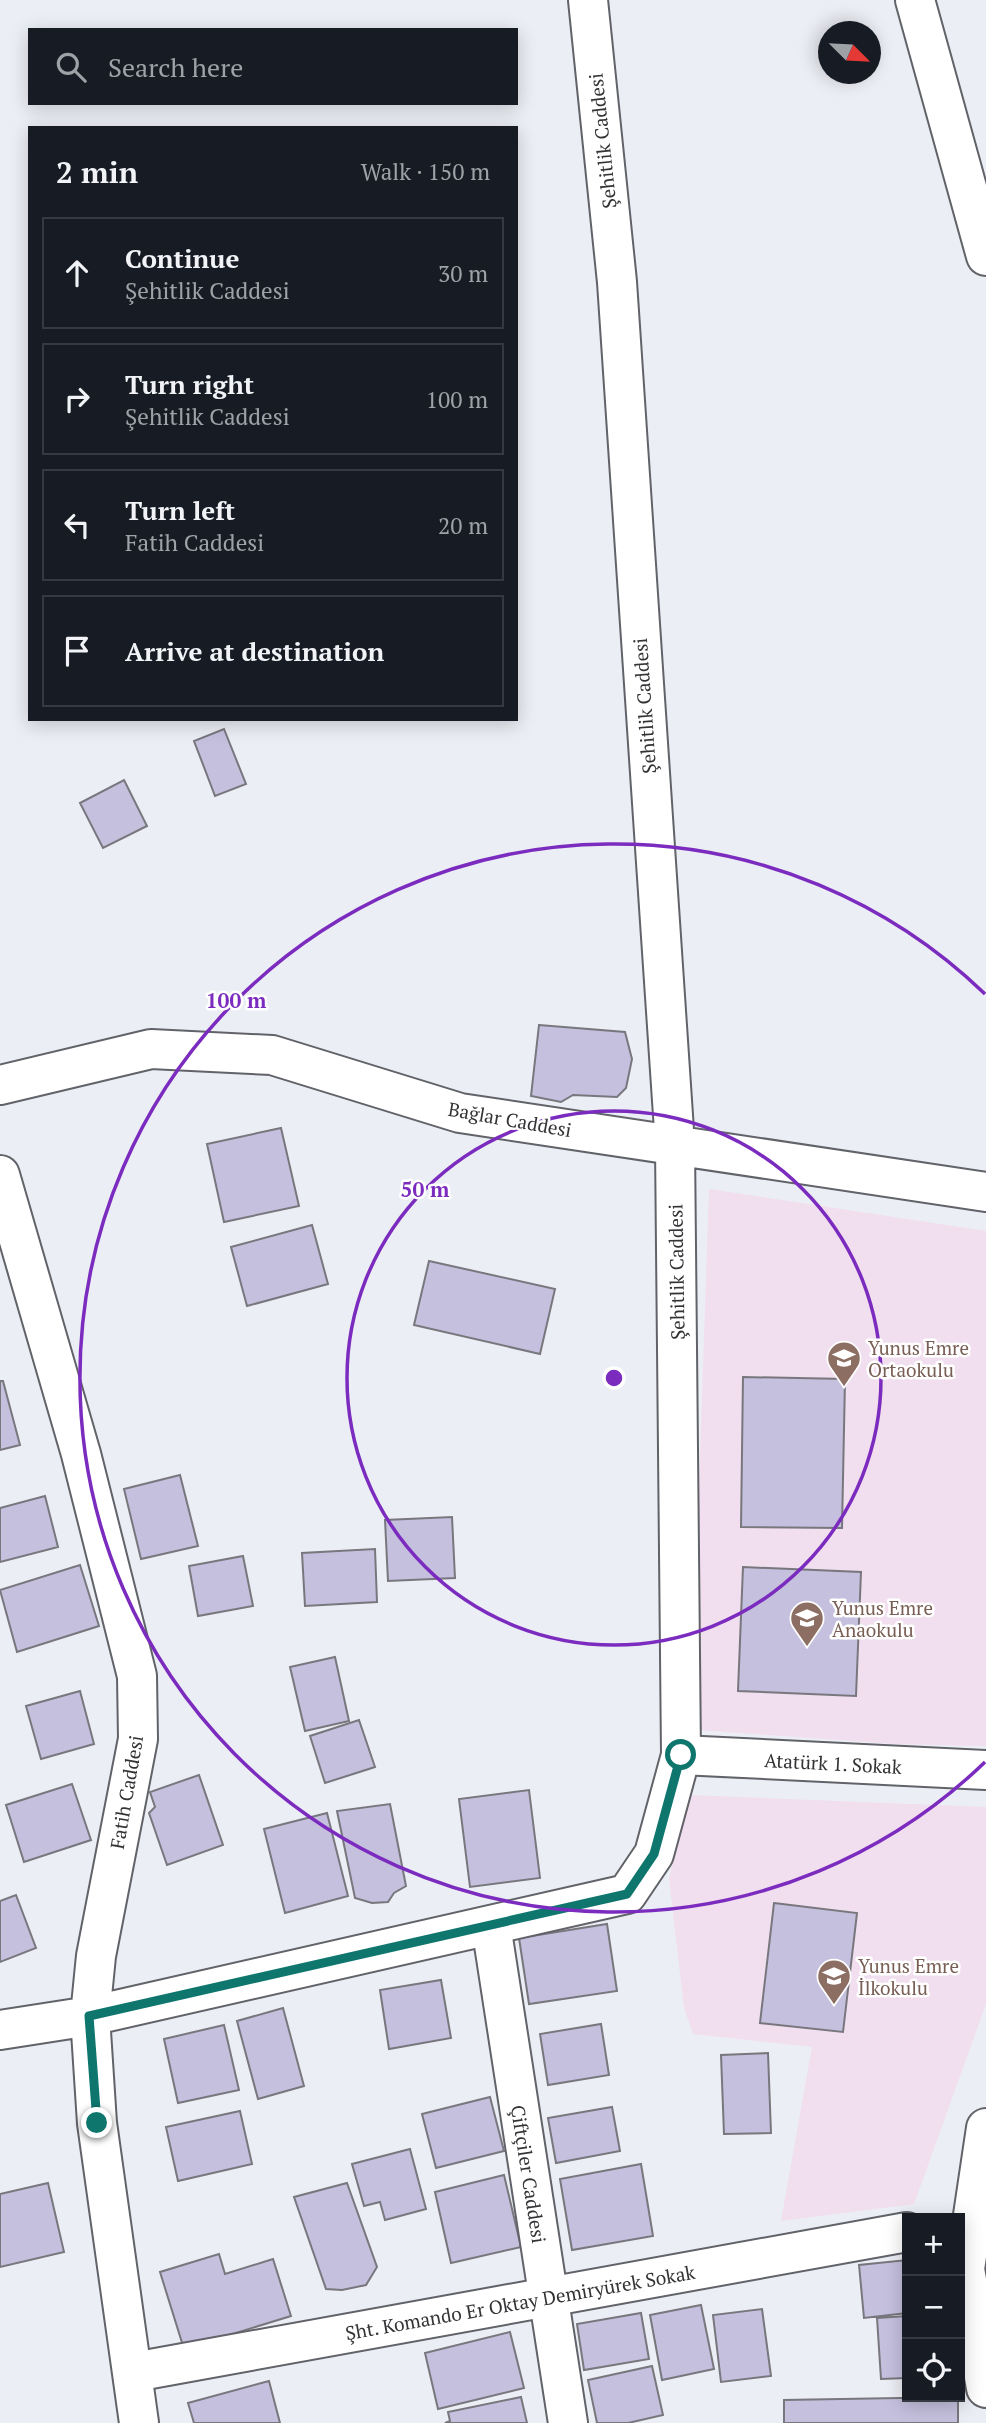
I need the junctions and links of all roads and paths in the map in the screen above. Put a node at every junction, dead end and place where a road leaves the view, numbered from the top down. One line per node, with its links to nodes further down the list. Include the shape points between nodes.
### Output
1 (588, 0): 5 (street, Şehitlik Caddesi, via 617,282)
2 (915, 0): 3 (street)
3 (986, 256)
4 (0, 1085): 5 (street, Bağlar Caddesi, via 152,1049 272,1055 460,1113)
5 (675, 1145): 7 (street, Bağlar Caddesi); 8 (street, Şehitlik Caddesi)
6 (0, 1175): 11 (street, Fatih Caddesi, via 81,1454 136,1676 138,1739 96,1956)
7 (986, 1192)
8 (681, 1755): 9 (street, Atatürk 1. Sokak); 10 (street, Şehitlik Caddesi, via 654,1854 627,1894)
9 (986, 1770)
10 (491, 1925): 11 (street, Şehitlik Caddesi); 16 (street, Çiftçiler Caddesi)
11 (89, 2016): 12 (street, Şehitlik Caddesi); 17 (street, Fatih Caddesi, via 97,2123)
12 (0, 2030)
13 (986, 2128): 14 (street)
14 (973, 2219): 18 (street, via 965,2269)
15 (902, 2233): 16 (street, Şht. Komando Er Oktay Demiryürek Sokak)
16 (548, 2296): 17 (street, Şht. Komando Er Oktay Demiryürek Sokak); 20 (street, Çiftçiler Caddesi)
17 (134, 2372): 19 (street, Fatih Caddesi)
18 (986, 2388)
19 (139, 2423)
20 (568, 2423)

